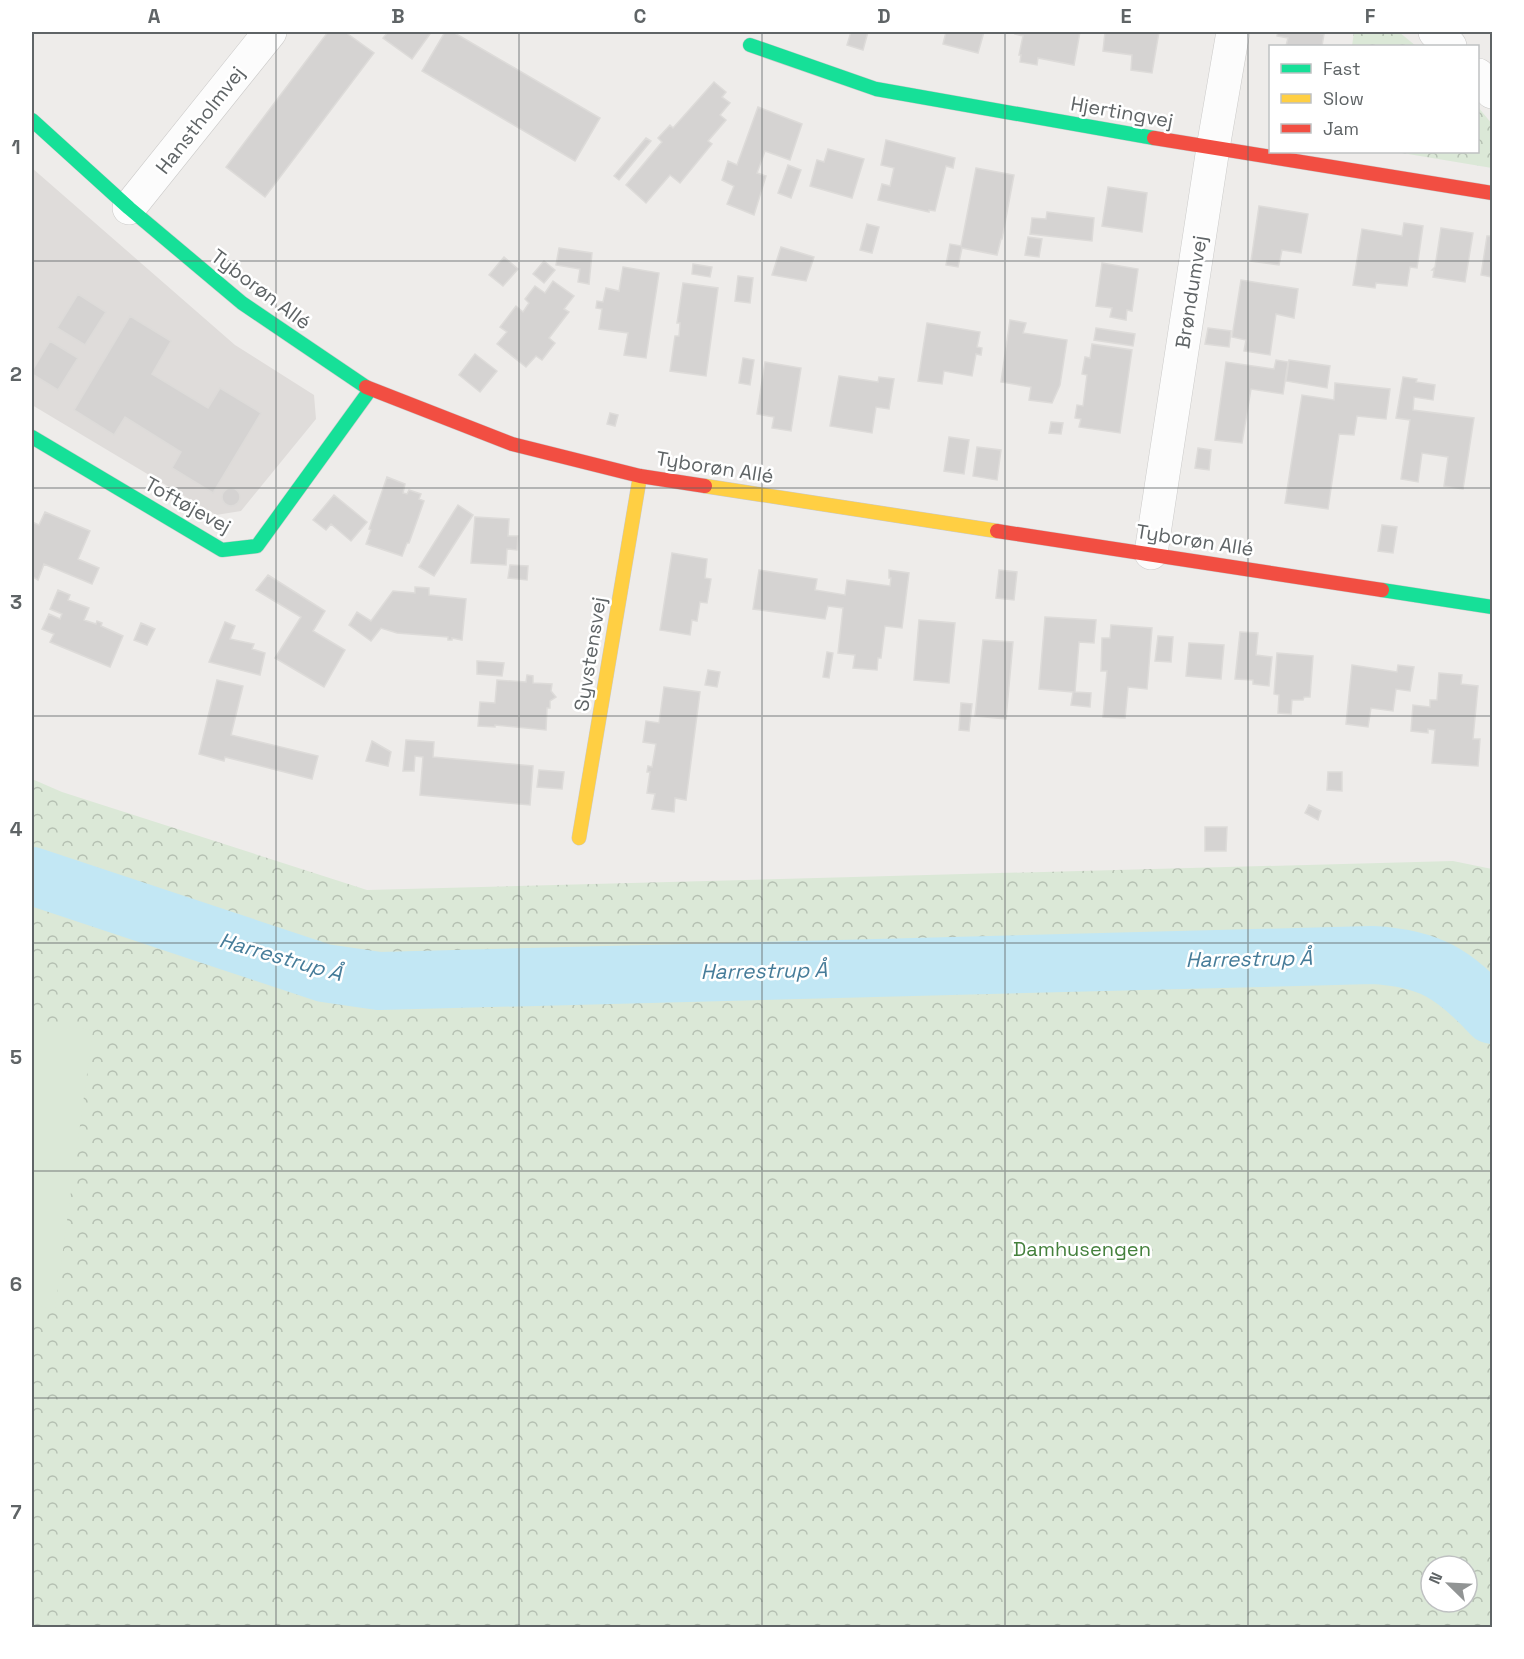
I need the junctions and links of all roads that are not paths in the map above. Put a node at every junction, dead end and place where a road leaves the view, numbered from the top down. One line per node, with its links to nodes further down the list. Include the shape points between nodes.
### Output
1 (270, 32): 11 (street, Hanstholmvej)
2 (1233, 32): 9 (street, Brøndumvej)
3 (1435, 32): 5 (street)
4 (750, 45): 9 (street, Hjertingvej, via 876,89)
5 (1449, 45)
6 (1479, 76): 7 (street)
7 (1492, 92)
8 (32, 120): 11 (street, Tyborøn Allé)
9 (1213, 148): 10 (street, Hjertingvej); 15 (street, Brøndumvej)
10 (1492, 193)
11 (129, 208): 12 (street, Tyborøn Allé, via 242,303)
12 (370, 390): 13 (street, Toftøjevej, via 257,546 222,550); 14 (street, Tyborøn Allé, via 512,444)
13 (32, 437)
14 (640, 476): 15 (street, Tyborøn Allé); 17 (street, Syvstensvej)
15 (1151, 553): 16 (street, Tyborøn Allé)
16 (1492, 607)
17 (579, 838)

